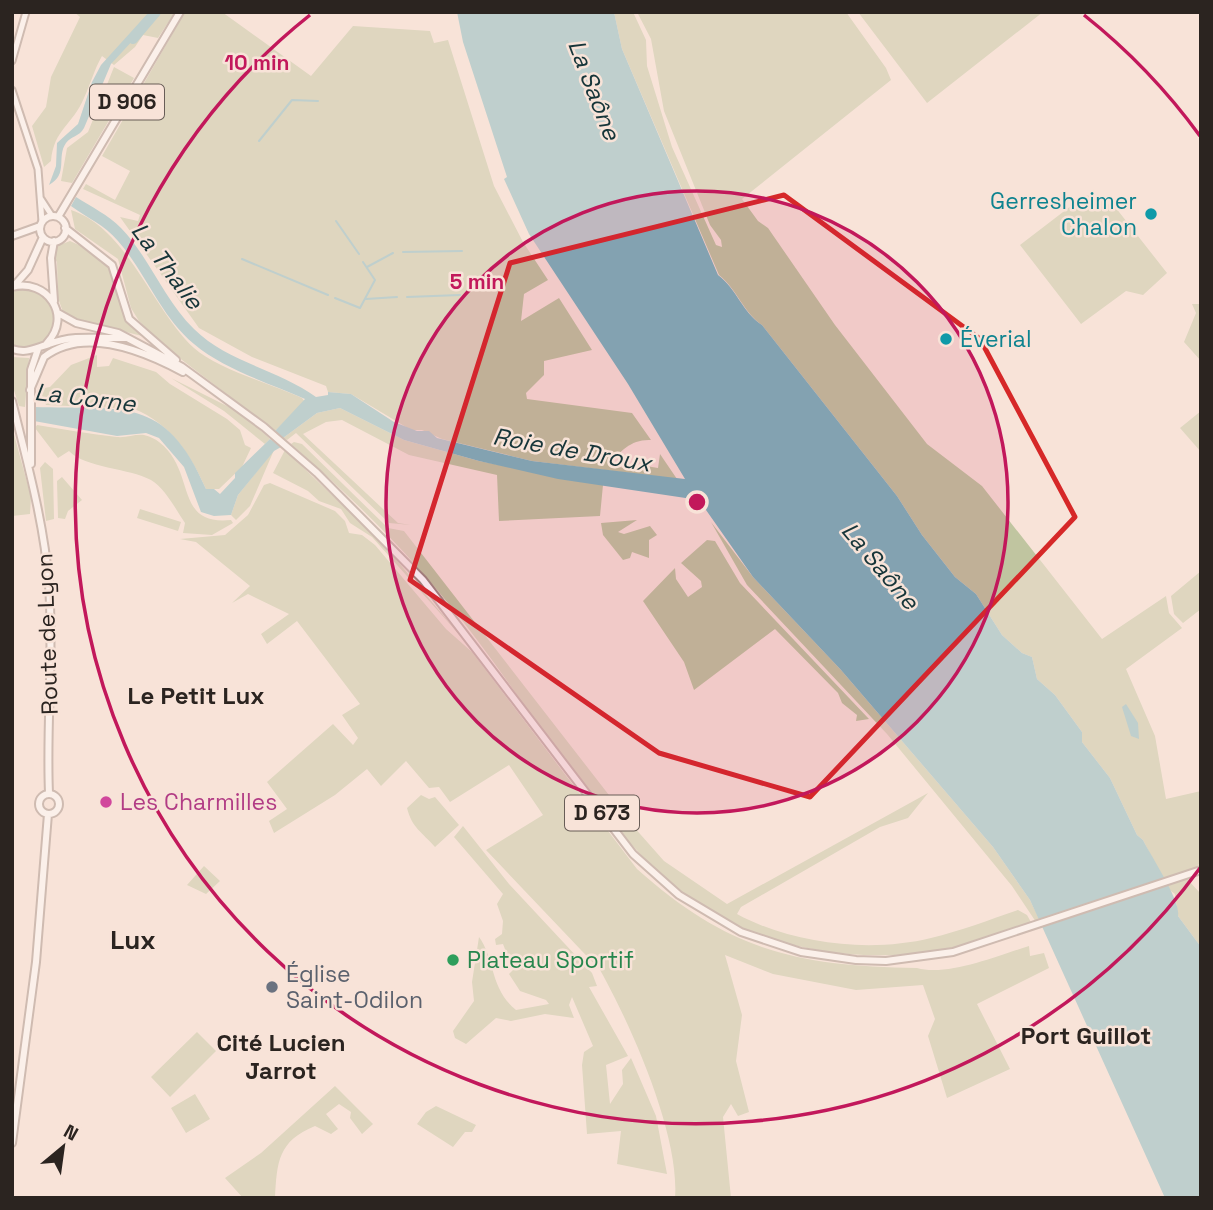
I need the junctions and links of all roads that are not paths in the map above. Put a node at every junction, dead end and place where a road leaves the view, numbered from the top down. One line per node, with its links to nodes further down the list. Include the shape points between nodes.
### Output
1 (26, 12): 3 (main road)
2 (180, 12): 6 (main road, D 906)
3 (12, 61)
4 (12, 90): 5 (main road, via 37,163)
5 (41, 199): 6 (main road); 7 (main road)
6 (57, 218): 7 (main road); 8 (main road)
7 (41, 224): 9 (main road); 10 (main road)
8 (65, 228): 11 (main road); 19 (main road, via 112,265 129,319)
9 (12, 236)
10 (43, 237): 11 (main road); 12 (main road, via 28,270)
11 (54, 242): 13 (main road)
12 (13, 287): 13 (main road, via 40,289)
13 (54, 303): 14 (main road)
14 (58, 313): 15 (main road, D 673); 16 (main road, via 57,327)
15 (127, 338): 16 (main road, D 673, via 86,336); 19 (main road, D 673)
16 (46, 345): 18 (main road)
17 (12, 349): 18 (main road)
18 (38, 349): 21 (main road, Route de Lyon, via 32,359)
19 (182, 367): 20 (main road, D 673)
20 (209, 386): 21 (main road, via 142,352 97,344 50,352 39,363); 28 (main road, D 673, via 292,449 423,580 633,854 679,895 741,932 777,946 886,961 953,952)
21 (30, 390): 25 (main road, Route de Lyon)
22 (12, 401): 24 (main road, Route de Lyon)
23 (12, 412): 24 (main road)
24 (24, 450): 25 (main road, Route de Lyon)
25 (32, 477): 26 (main road, Route de Lyon, via 49,585)
26 (49, 793): 27 (main road, via 39,802); 27 (main road, via 59,806)
27 (48, 814): 29 (main road, via 36,962)
28 (1200, 871)
29 (12, 1143)

